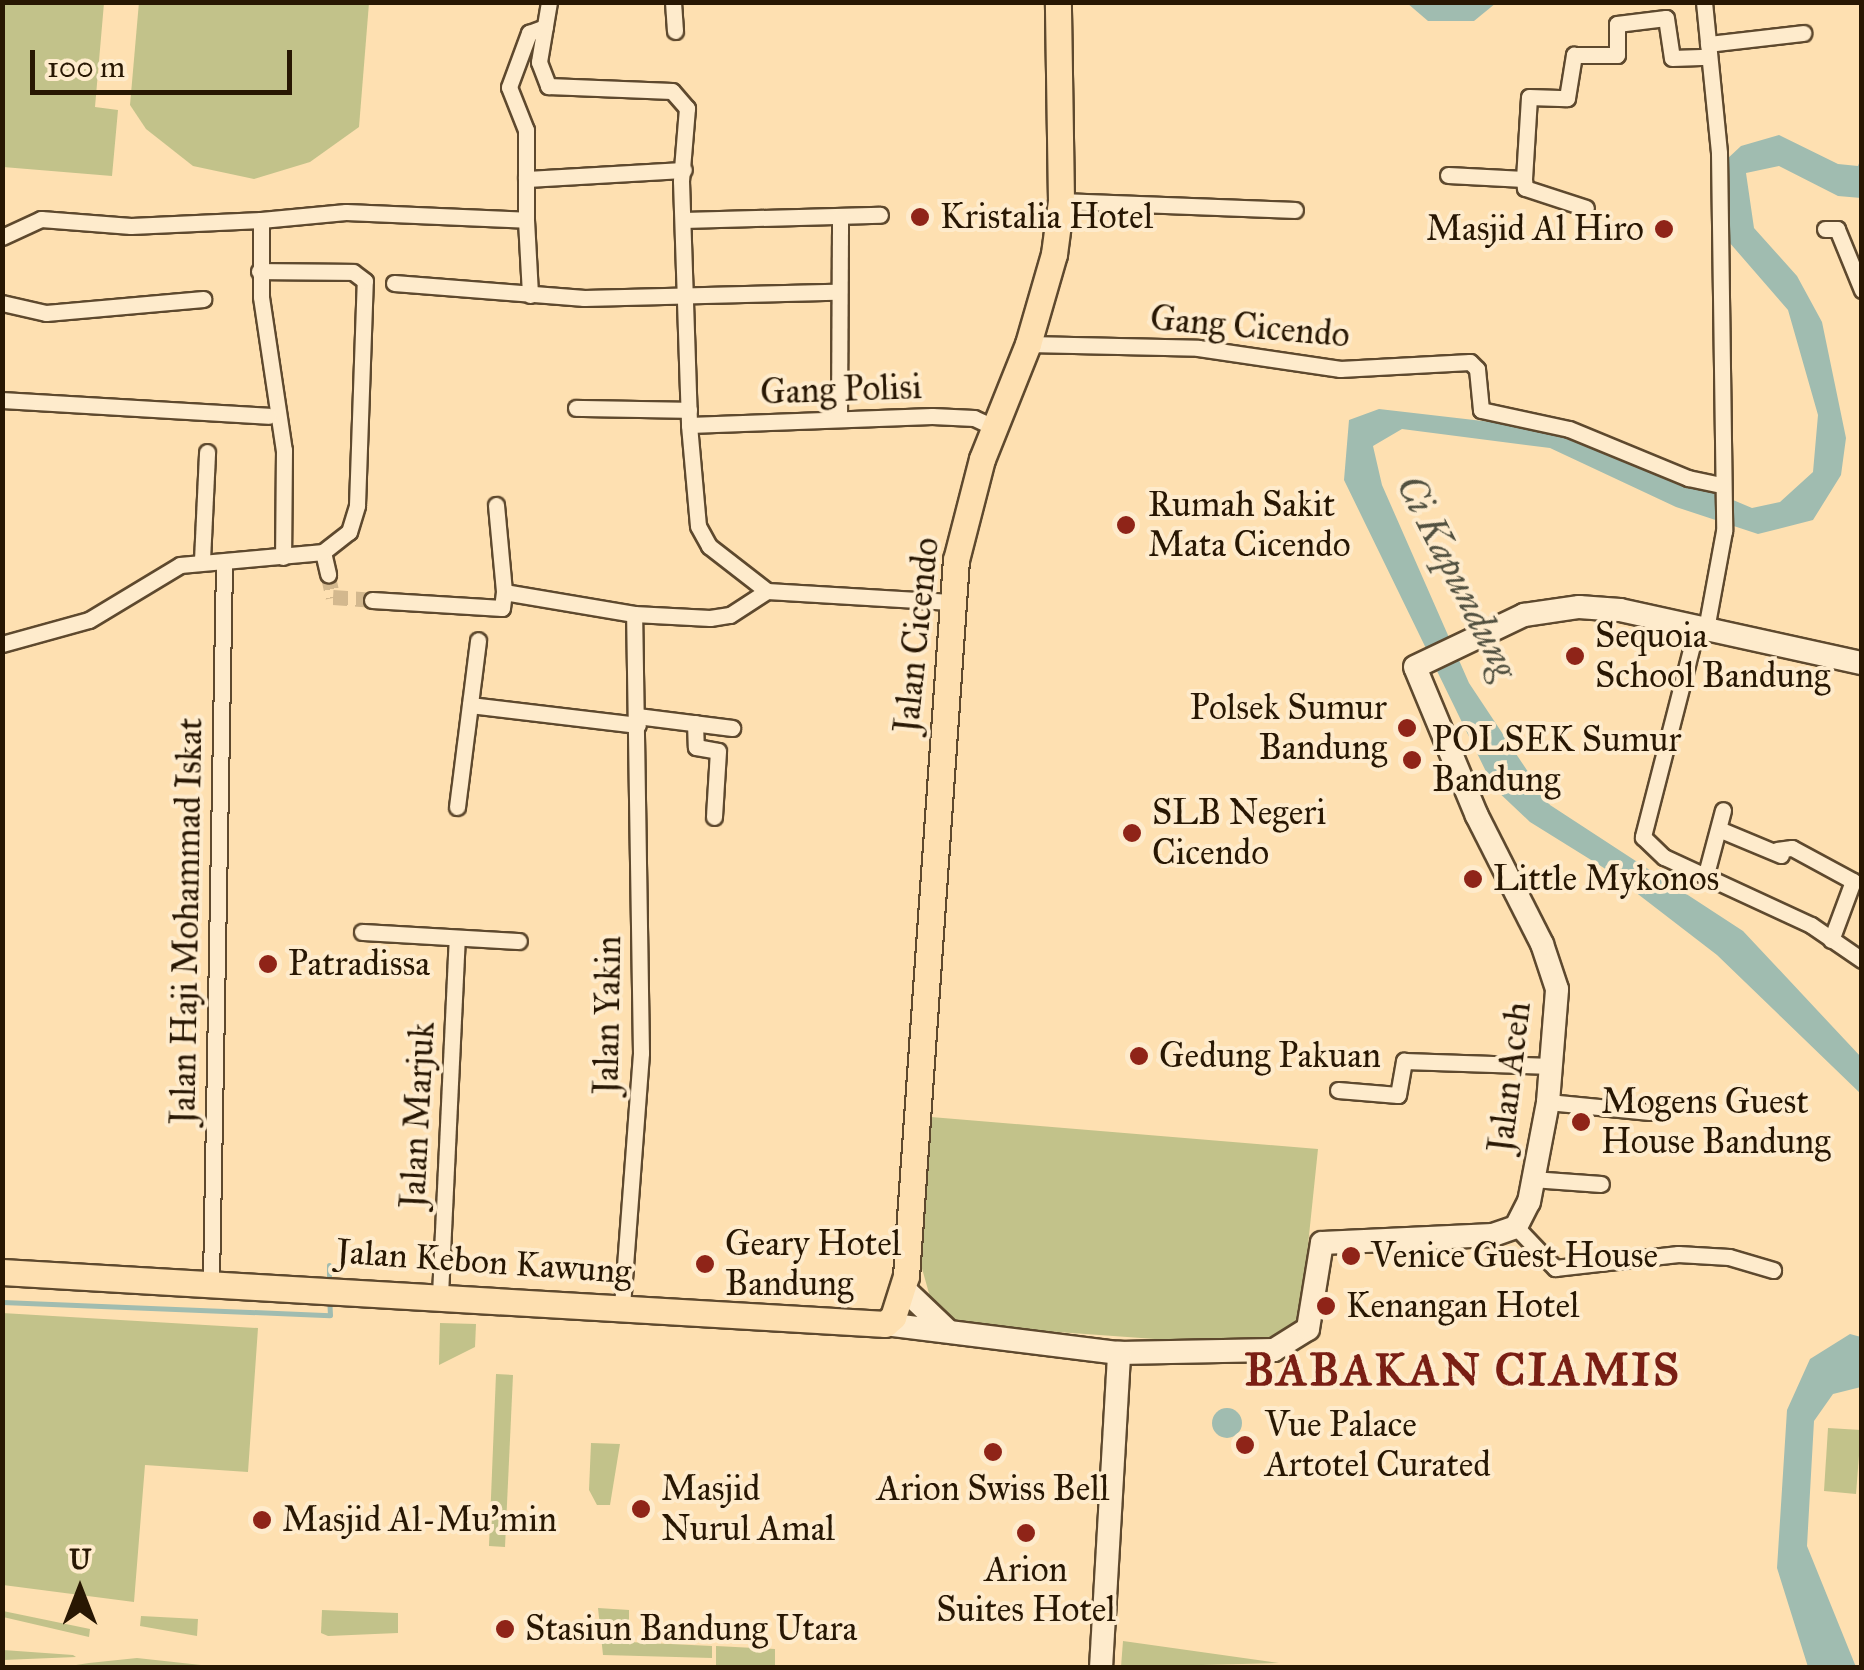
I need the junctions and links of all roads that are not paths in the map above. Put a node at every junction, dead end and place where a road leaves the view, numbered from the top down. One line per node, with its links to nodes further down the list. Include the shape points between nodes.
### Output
1 (549, 2): 5 (street)
2 (673, 2): 6 (street)
3 (1058, 2): 13 (main road, Jalan Cicendo)
4 (1704, 2): 8 (street)
5 (545, 27): 9 (street, via 539,71 548,86 672,91 684,97); 11 (street, via 529,32 509,87 526,130)
6 (675, 32)
7 (1804, 33): 8 (street)
8 (1708, 51): 12 (street, via 1672,58 1666,18 1617,24 1617,55 1574,55 1568,98 1529,97); 39 (street, via 1719,154)
9 (684, 170): 11 (street); 20 (street)
10 (1448, 175): 12 (street)
11 (526, 179): 19 (street)
12 (1524, 179): 14 (street, via 1525,188)
13 (1061, 201): 15 (street); 31 (main road, Jalan Cicendo)
14 (1586, 208)
15 (1296, 210)
16 (880, 215): 17 (street)
17 (840, 216): 20 (street); 26 (street)
18 (261, 220): 19 (street, via 346,212); 22 (street, via 131,226 40,219); 23 (street)
19 (526, 220): 27 (street)
20 (683, 220): 28 (street)
21 (1825, 229): 25 (street, via 1837,229)
22 (2, 237)
23 (259, 271): 41 (street, via 353,272 365,281 356,504 349,532); 42 (street, via 284,450)
24 (394, 282): 27 (street)
25 (1862, 290)
26 (835, 292): 28 (street); 36 (street)
27 (530, 294): 28 (street)
28 (686, 296): 35 (street)
29 (203, 300): 30 (street, via 46,313)
30 (2, 303)
31 (1028, 344): 37 (main road, Jalan Cicendo); 39 (street, Gang Cicendo, via 1198,348 1340,370 1466,361 1477,368 1481,410 1570,429)
32 (2, 400): 34 (street)
33 (576, 408): 35 (street, Gang Polisi)
34 (269, 416)
35 (689, 418): 36 (street, Gang Polisi); 46 (street, via 698,526 709,546)
36 (839, 419): 37 (street, Gang Polisi, via 974,418)
37 (993, 427): 49 (main road, Jalan Cicendo, via 966,512)
38 (207, 452): 43 (street)
39 (1722, 487): 51 (street, via 1724,531)
40 (496, 505): 47 (street)
41 (322, 552): 42 (street); 45 (street)
42 (282, 557): 44 (street)
43 (202, 560): 44 (street); 53 (street, via 169,570 89,620)
44 (224, 562): 78 (street, Jalan Haji Mohammad Iskat)
45 (328, 574)
46 (767, 591): 49 (street); 50 (street, via 730,614)
47 (504, 592): 48 (street, via 502,608); 50 (street)
48 (372, 600)
49 (951, 602): 79 (main road, Jalan Cicendo)
50 (634, 614): 56 (street, Jalan Yakin)
51 (1701, 627): 54 (street, Jalan Aceh); 63 (street, via 1642,828 1652,848); 69 (street, Jalan Aceh, via 1579,607 1524,615 1415,666 1550,964 1557,989)
52 (478, 640): 55 (street)
53 (2, 644)
54 (1862, 662)
55 (470, 704): 56 (street); 59 (street)
56 (637, 720): 57 (street); 81 (street, Jalan Yakin, via 641,1054)
57 (695, 723): 58 (street); 61 (street, via 696,747 718,750)
58 (732, 728)
59 (457, 806)
60 (1723, 810): 62 (street)
61 (714, 817)
62 (1721, 830): 63 (street); 66 (street, via 1779,853 1792,848 1854,884)
63 (1706, 874): 66 (street)
64 (362, 932): 65 (street)
65 (457, 938): 67 (street); 80 (street, Jalan Marjuk)
66 (1831, 940): 68 (street)
67 (519, 941)
68 (1860, 955)
69 (1552, 1066): 70 (street, via 1404,1061 1398,1095); 71 (street, Jalan Aceh)
70 (1338, 1090)
71 (1548, 1102): 72 (street); 73 (street, Jalan Aceh)
72 (1650, 1112)
73 (1532, 1180): 74 (street); 75 (street, Jalan Aceh)
74 (1601, 1184)
75 (1516, 1228): 76 (street, via 1555,1268 1678,1254 1730,1257); 84 (street, via 1493,1235 1322,1243 1308,1329 1287,1347)
76 (1773, 1270)
77 (2, 1272): 78 (main road, Jalan Kebon Kawung)
78 (211, 1281): 80 (main road, Jalan Kebon Kawung)
79 (905, 1290): 82 (main road, Jalan Cicendo); 83 (street, via 932,1322)
80 (440, 1295): 81 (main road, Jalan Kebon Kawung)
81 (622, 1306): 82 (main road, Jalan Kebon Kawung)
82 (884, 1324): 83 (street, Jalan Kebon Kawung)
83 (960, 1338): 84 (street)
84 (1119, 1353): 85 (street)
85 (1101, 1668)

